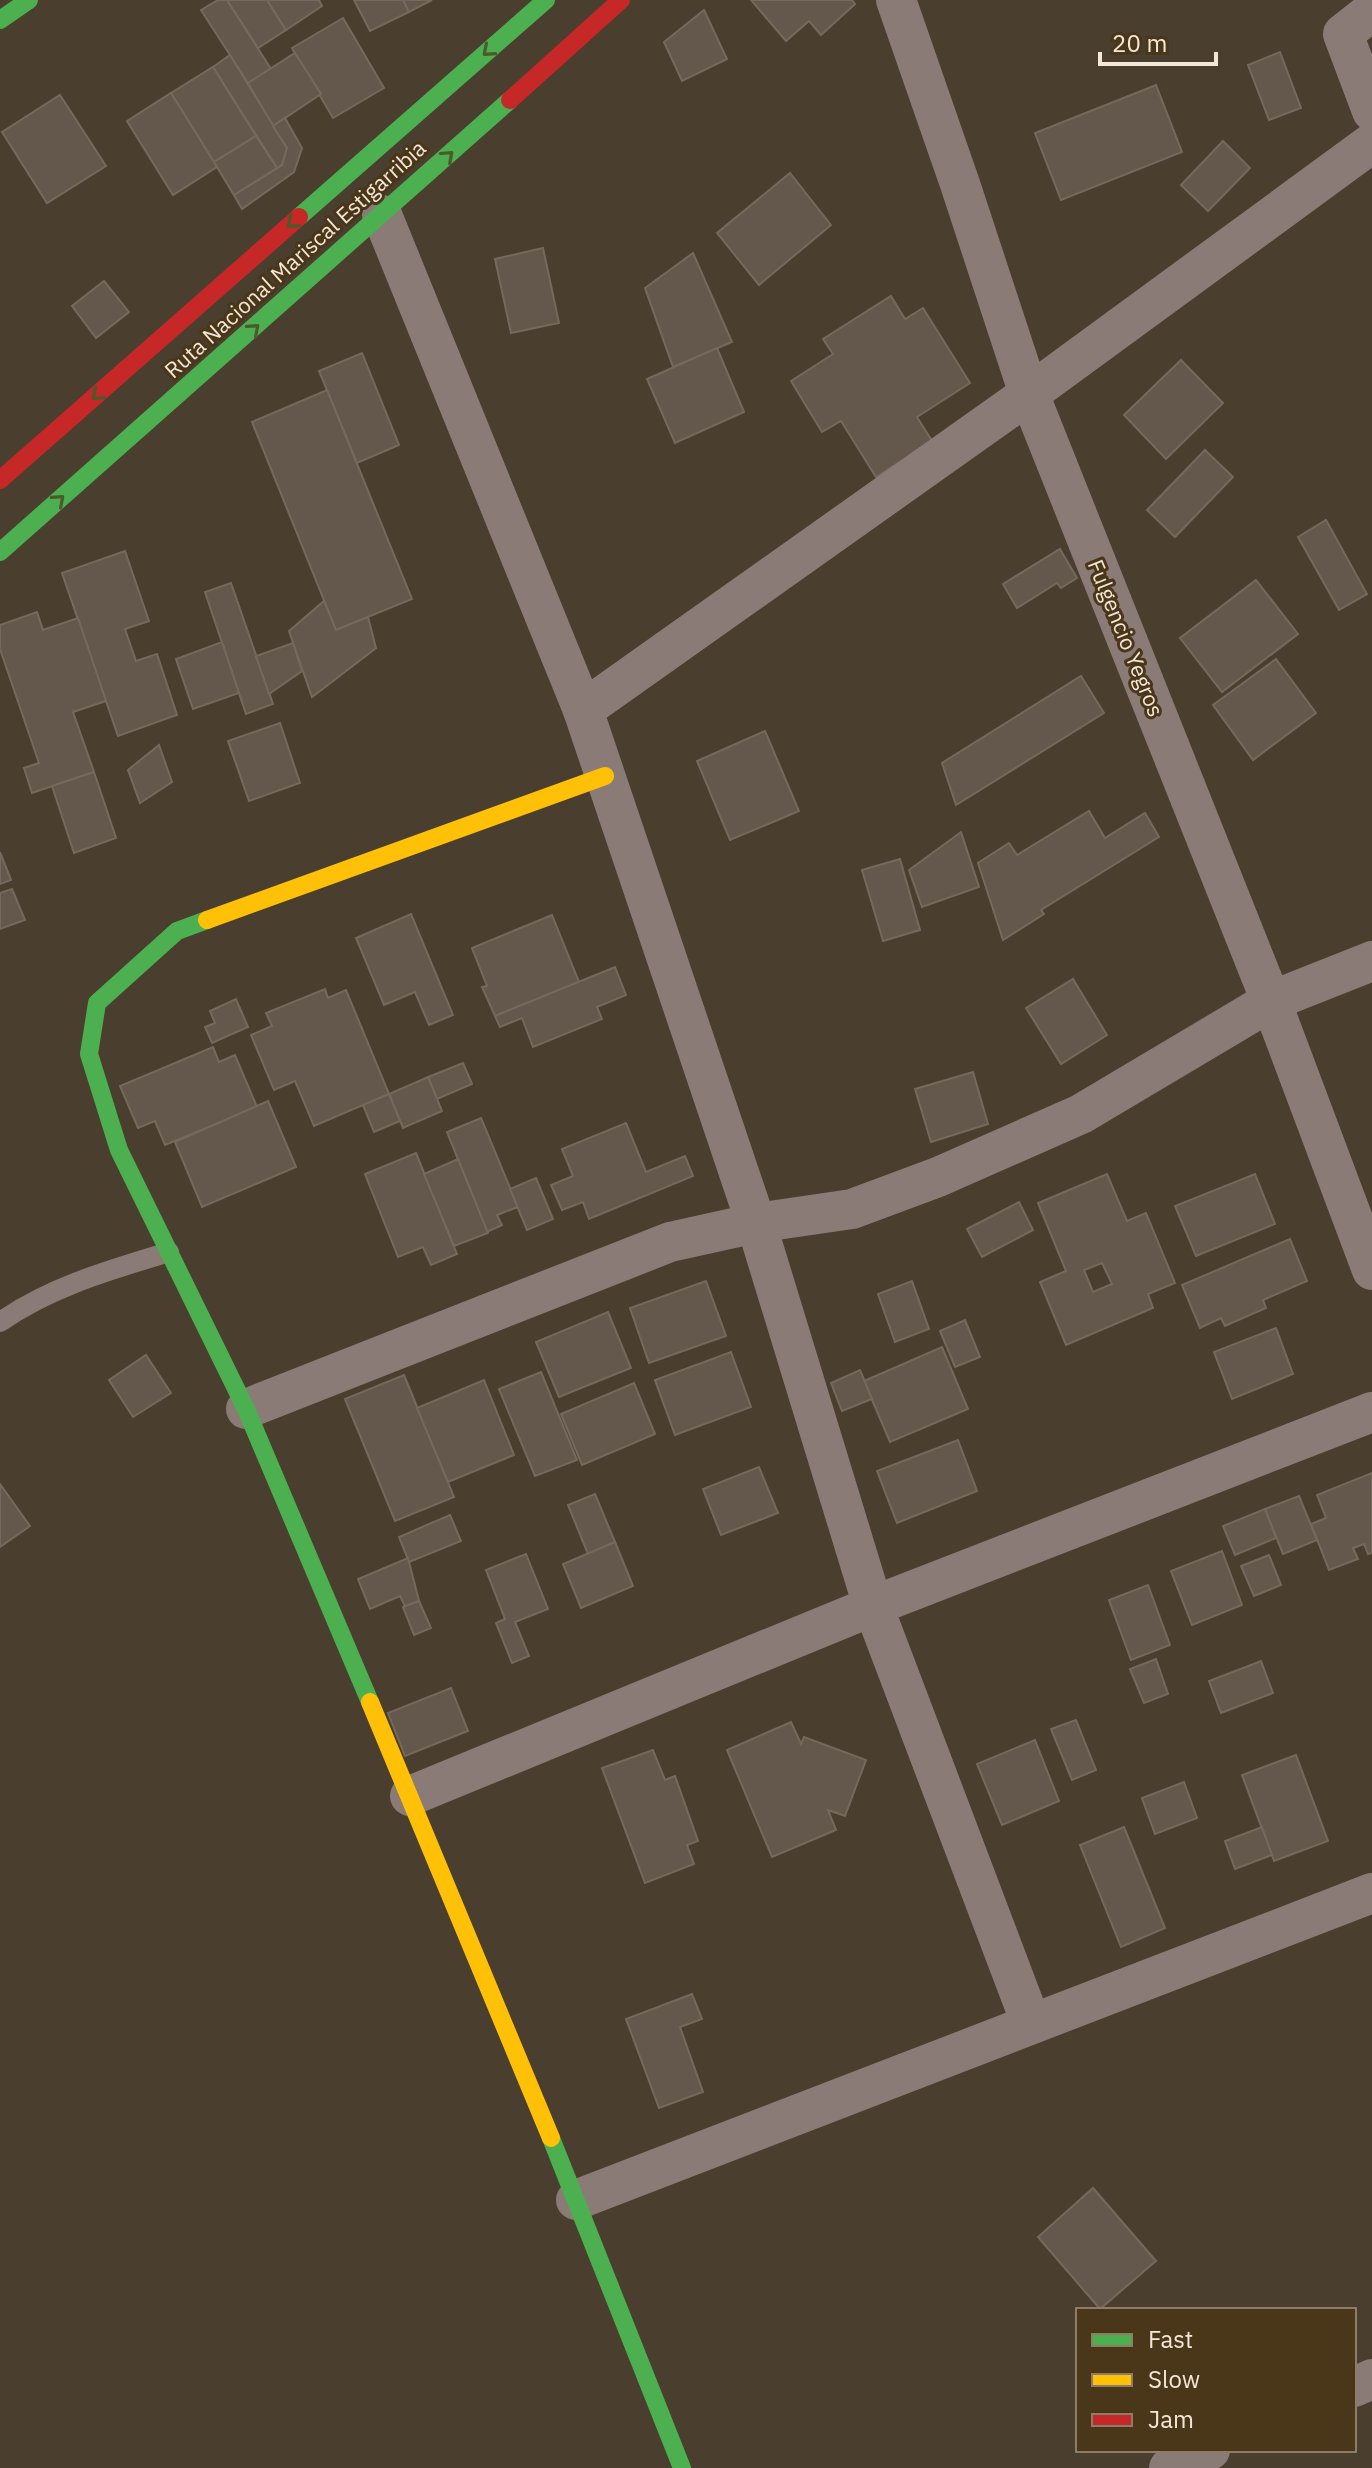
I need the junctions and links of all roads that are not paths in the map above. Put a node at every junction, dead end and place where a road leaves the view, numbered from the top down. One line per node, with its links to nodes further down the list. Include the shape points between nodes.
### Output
1 (29, 0): 6 (main road)
2 (546, 0): 11 (main road, Ruta Nacional Mariscal Estigarribia, one-way to 11)
3 (621, 0): 9 (main road, Ruta Nacional Mariscal Estigarribia, one-way to 3)
4 (896, 0): 10 (street, Fulgencio Yegros)
5 (1372, 11): 7 (street, via 1343,34)
6 (0, 20)
7 (1372, 111)
8 (1372, 143): 10 (street)
9 (382, 215): 12 (main road, Ruta Nacional Mariscal Estigarribia, one-way to 9); 13 (street)
10 (1029, 394): 13 (street); 16 (street, Fulgencio Yegros)
11 (0, 480)
12 (0, 552)
13 (583, 710): 14 (street)
14 (605, 776): 17 (street); 18 (main road, via 177,931 97,1003 89,1054 119,1150)
15 (1372, 961): 16 (street)
16 (1271, 1001): 17 (street, via 1081,1114 938,1177 852,1209); 19 (street, Fulgencio Yegros)
17 (756, 1223): 21 (street, via 670,1242); 23 (street)
18 (169, 1252): 20 (lane, via 75,1281); 21 (main road)
19 (1372, 1270)
20 (0, 1322)
21 (246, 1409): 24 (main road)
22 (1372, 1412): 23 (street)
23 (873, 1606): 24 (street); 26 (street)
24 (410, 1796): 27 (main road)
25 (1372, 1893): 26 (street)
26 (1031, 2023): 27 (street)
27 (576, 2200): 29 (main road)
28 (1205, 2452): 30 (street)
29 (682, 2468)
30 (1169, 2468)

